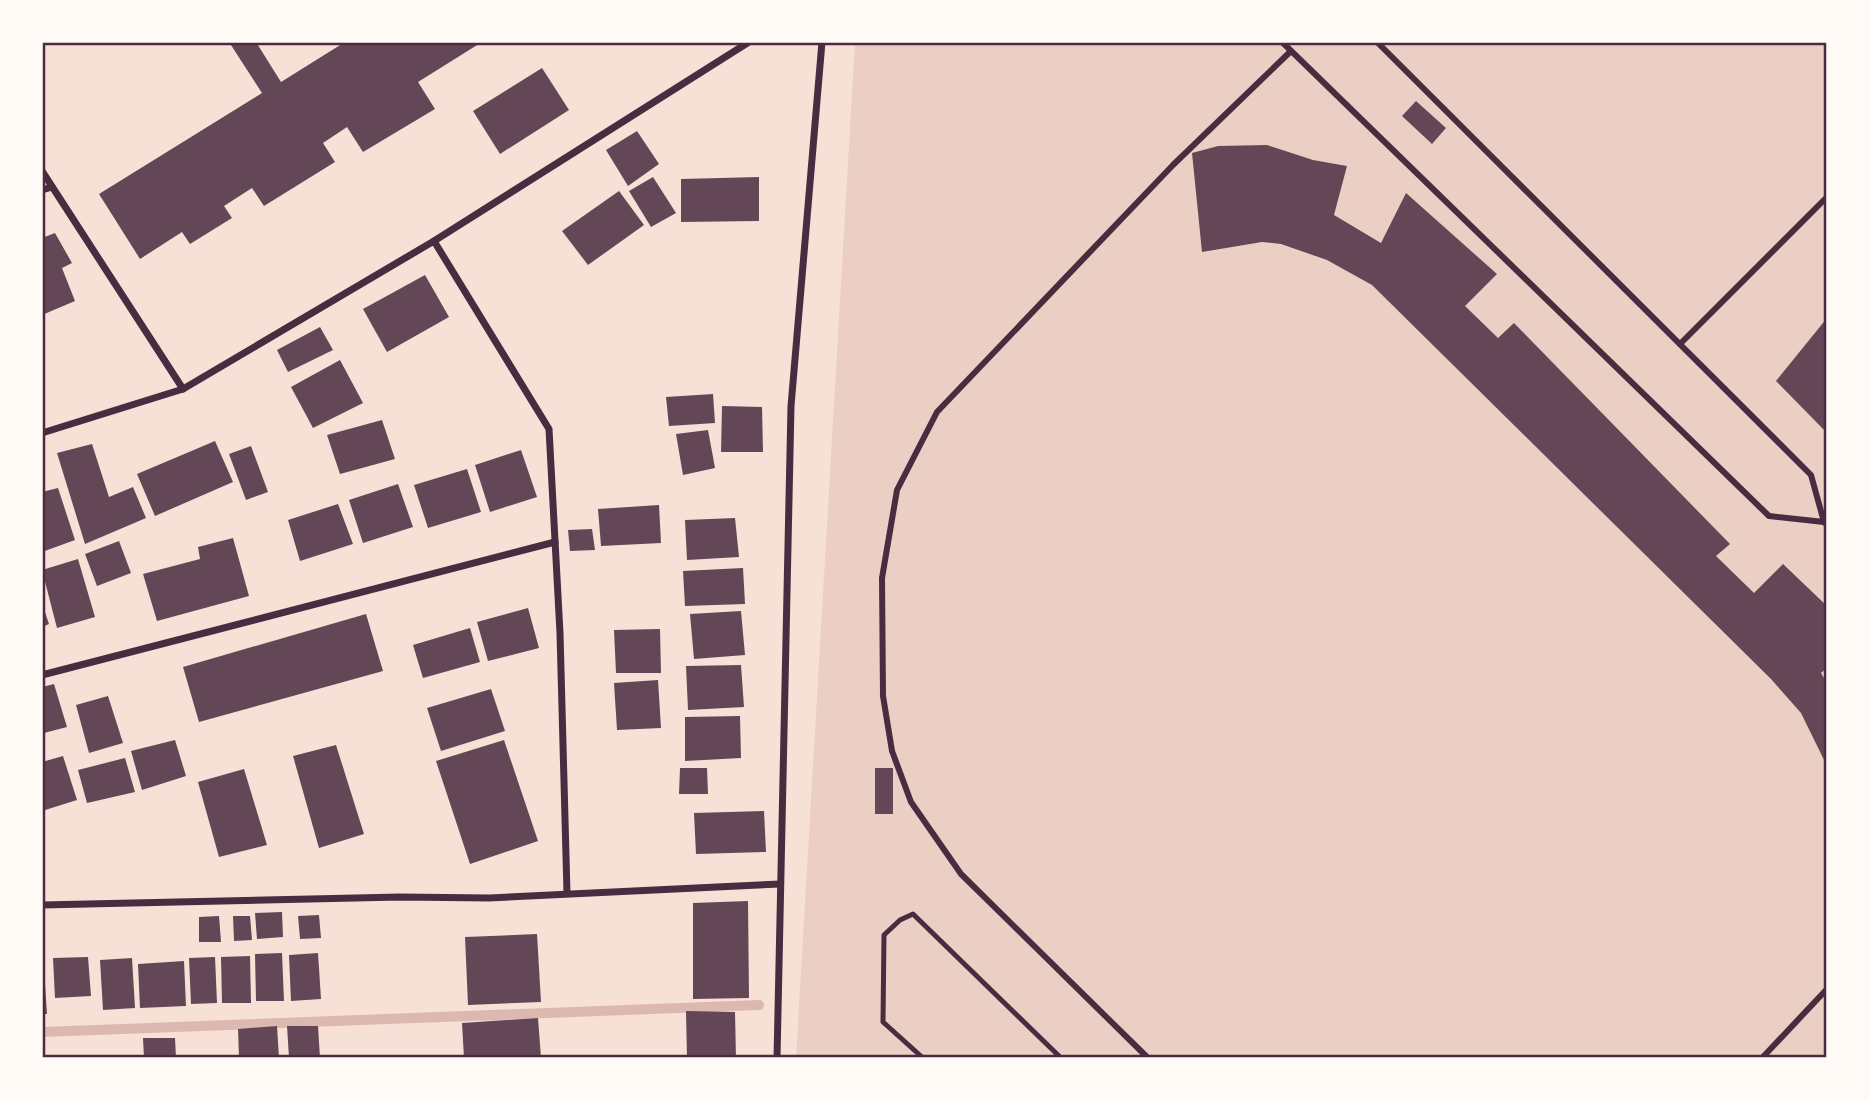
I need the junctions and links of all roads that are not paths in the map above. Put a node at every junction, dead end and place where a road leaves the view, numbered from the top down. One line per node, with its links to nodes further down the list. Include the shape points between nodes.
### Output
1 (749, 42): 10 (street)
2 (822, 42): 17 (street, via 791,406)
3 (1282, 42): 5 (street)
4 (1377, 42): 11 (street)
5 (1291, 51): 14 (street, via 1769,516); 24 (street, via 1172,165 937,412 897,490 882,578 883,696 892,751 911,802 961,874)
6 (42, 171): 7 (street)
7 (52, 187): 8 (street); 12 (street)
8 (42, 191)
9 (1827, 197): 11 (street)
10 (435, 241): 12 (street); 15 (street, via 549,429)
11 (1680, 344): 14 (street, via 1811,475)
12 (183, 389): 13 (street)
13 (42, 433)
14 (1825, 523)
15 (555, 542): 16 (street); 18 (street)
16 (42, 675)
17 (780, 884): 18 (street); 21 (street)
18 (567, 893): 19 (street)
19 (42, 905)
20 (1827, 989): 25 (street)
21 (777, 1058)
22 (923, 1058): 23 (lane, via 883,1023 884,935 914,914)
23 (1061, 1058)
24 (1147, 1058)
25 (1762, 1058)

